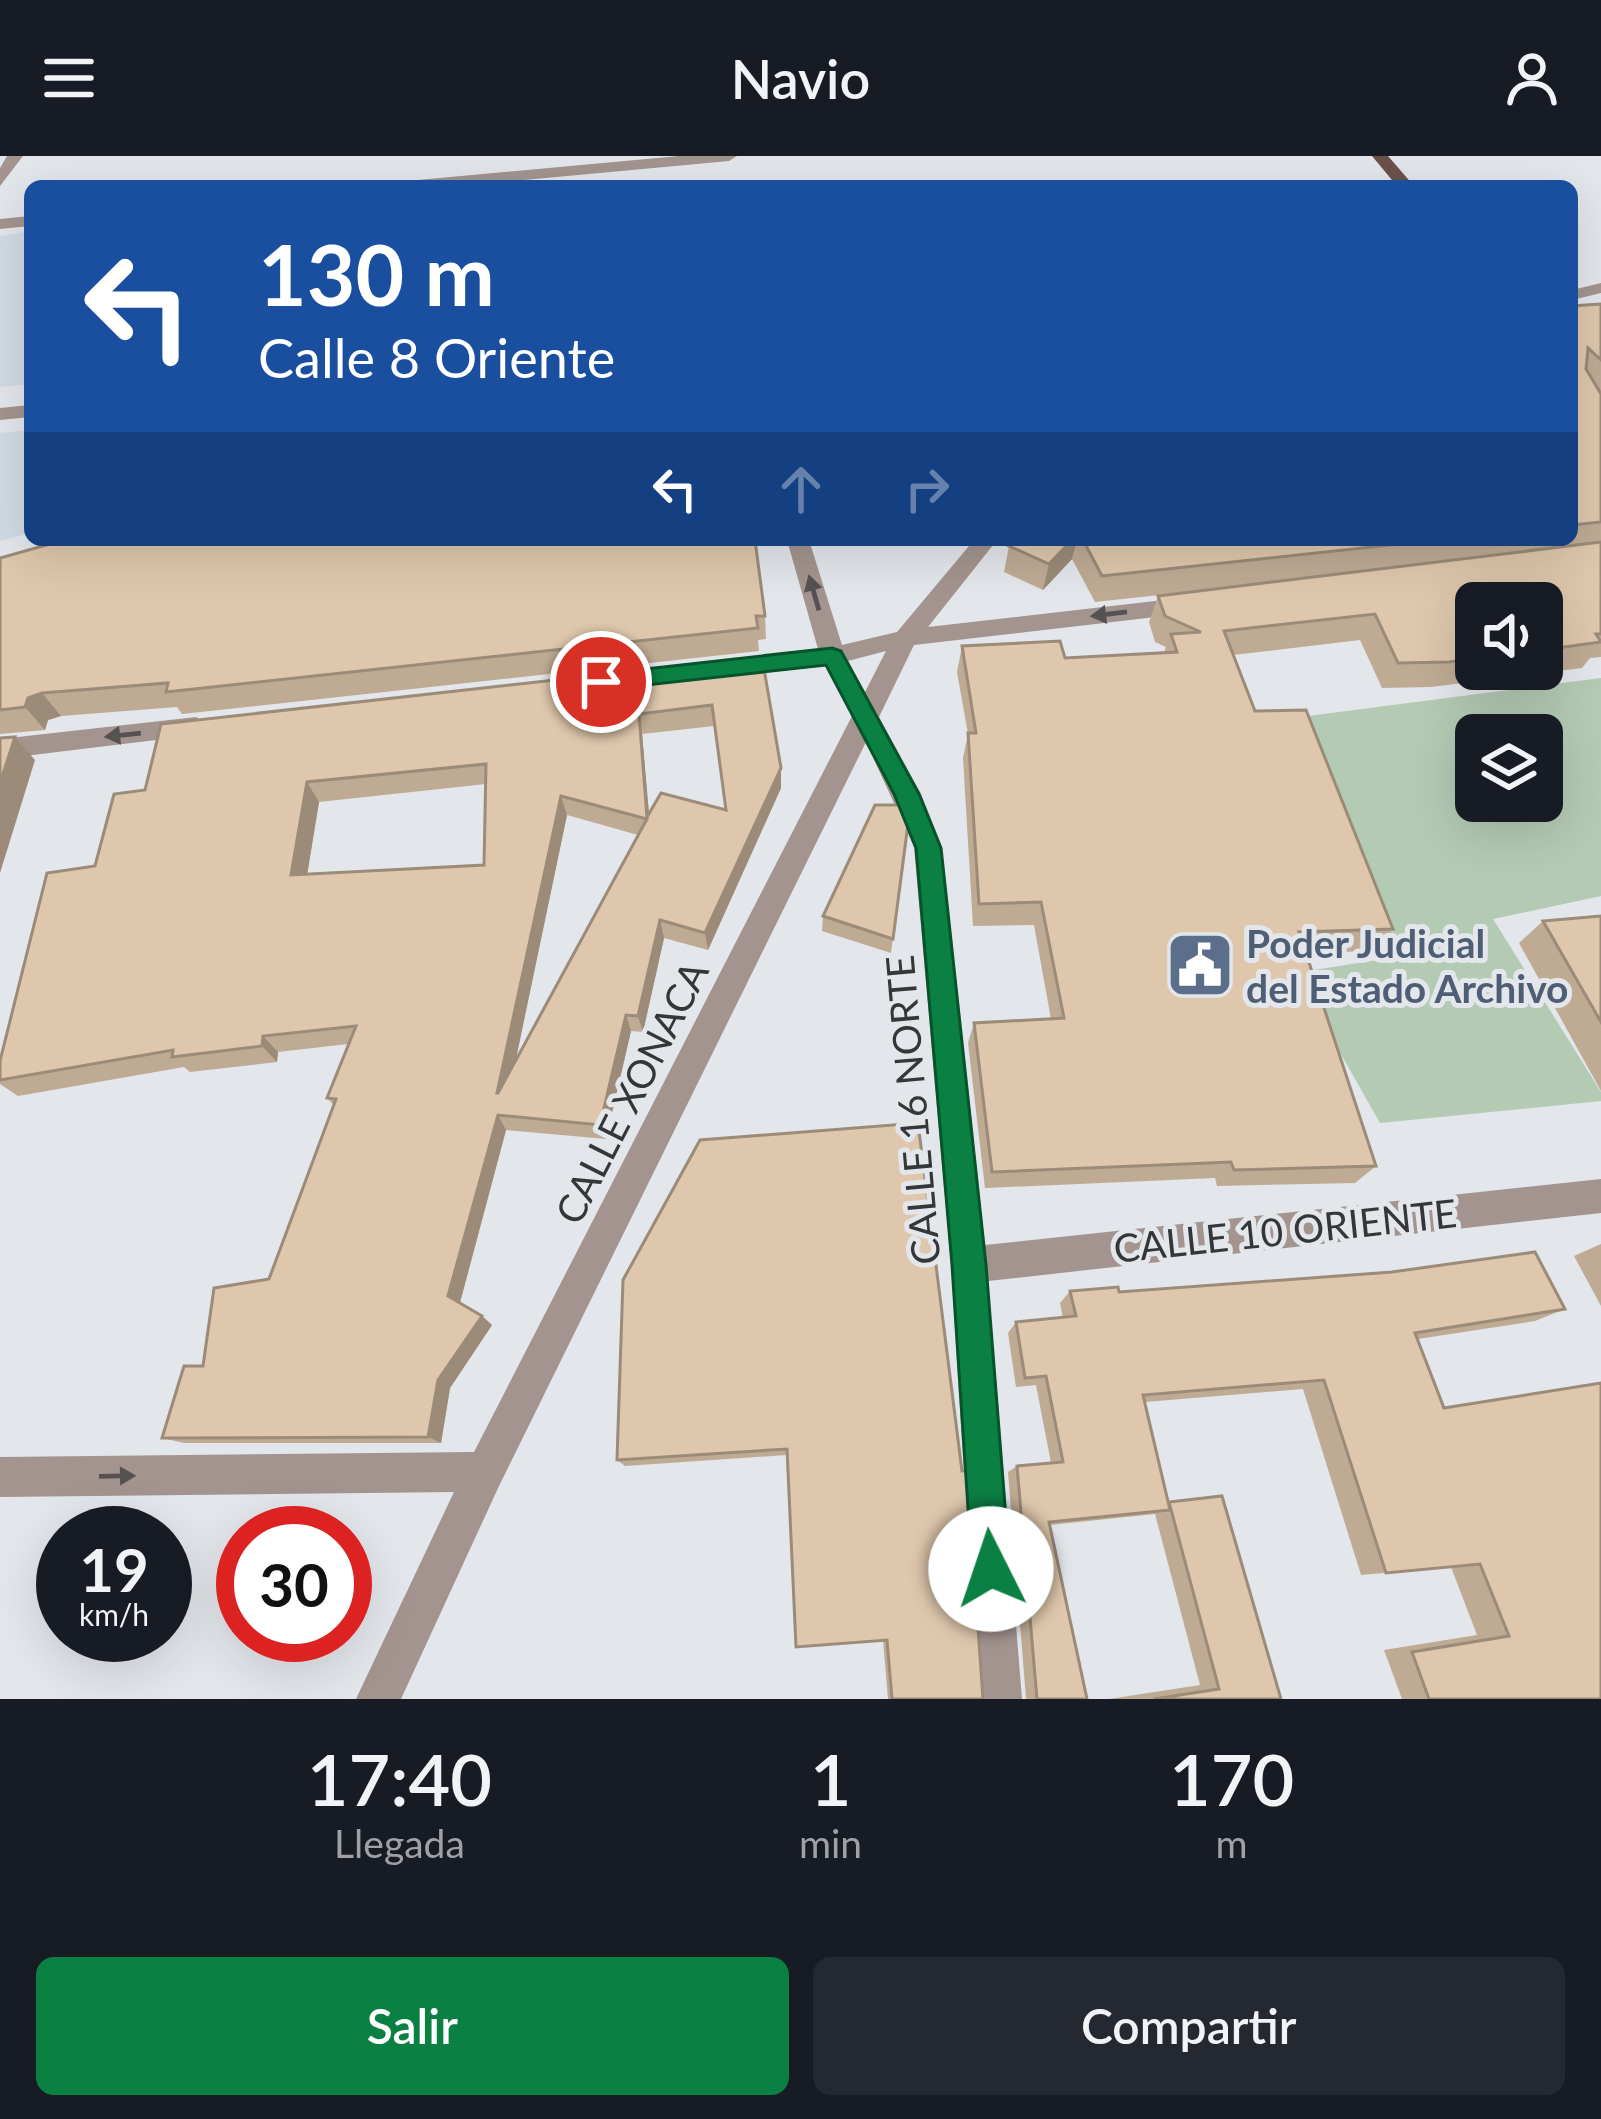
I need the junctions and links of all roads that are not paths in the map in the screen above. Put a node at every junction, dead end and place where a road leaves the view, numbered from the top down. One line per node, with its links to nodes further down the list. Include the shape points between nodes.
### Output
1 (15, 156): 7 (street)
2 (729, 156): 4 (street)
3 (1380, 156): 6 (main road)
4 (682, 158): 5 (street)
5 (466, 180)
6 (1401, 180)
7 (0, 181)
8 (800, 546): 12 (street, CALLE 16 NORTE, one-way to 8)
9 (981, 546): 11 (street, CALLE XONACA)
10 (1207, 603): 11 (street, one-way to 11)
11 (905, 638): 12 (street); 14 (street, CALLE XONACA)
12 (832, 656): 13 (street); 14 (street, CALLE 16 NORTE)
13 (690, 672)
14 (866, 721): 18 (street, CALLE 16 NORTE, via 928,848); 19 (street, CALLE XONACA)
15 (214, 725): 16 (street, one-way to 16)
16 (0, 749)
17 (1601, 1196): 18 (street, CALLE 10 ORIENTE)
18 (969, 1265): 22 (street, CALLE 16 NORTE)
19 (485, 1472): 20 (street, one-way to 19); 21 (street, CALLE XONACA)
20 (0, 1477)
21 (378, 1699)
22 (1000, 1699)

